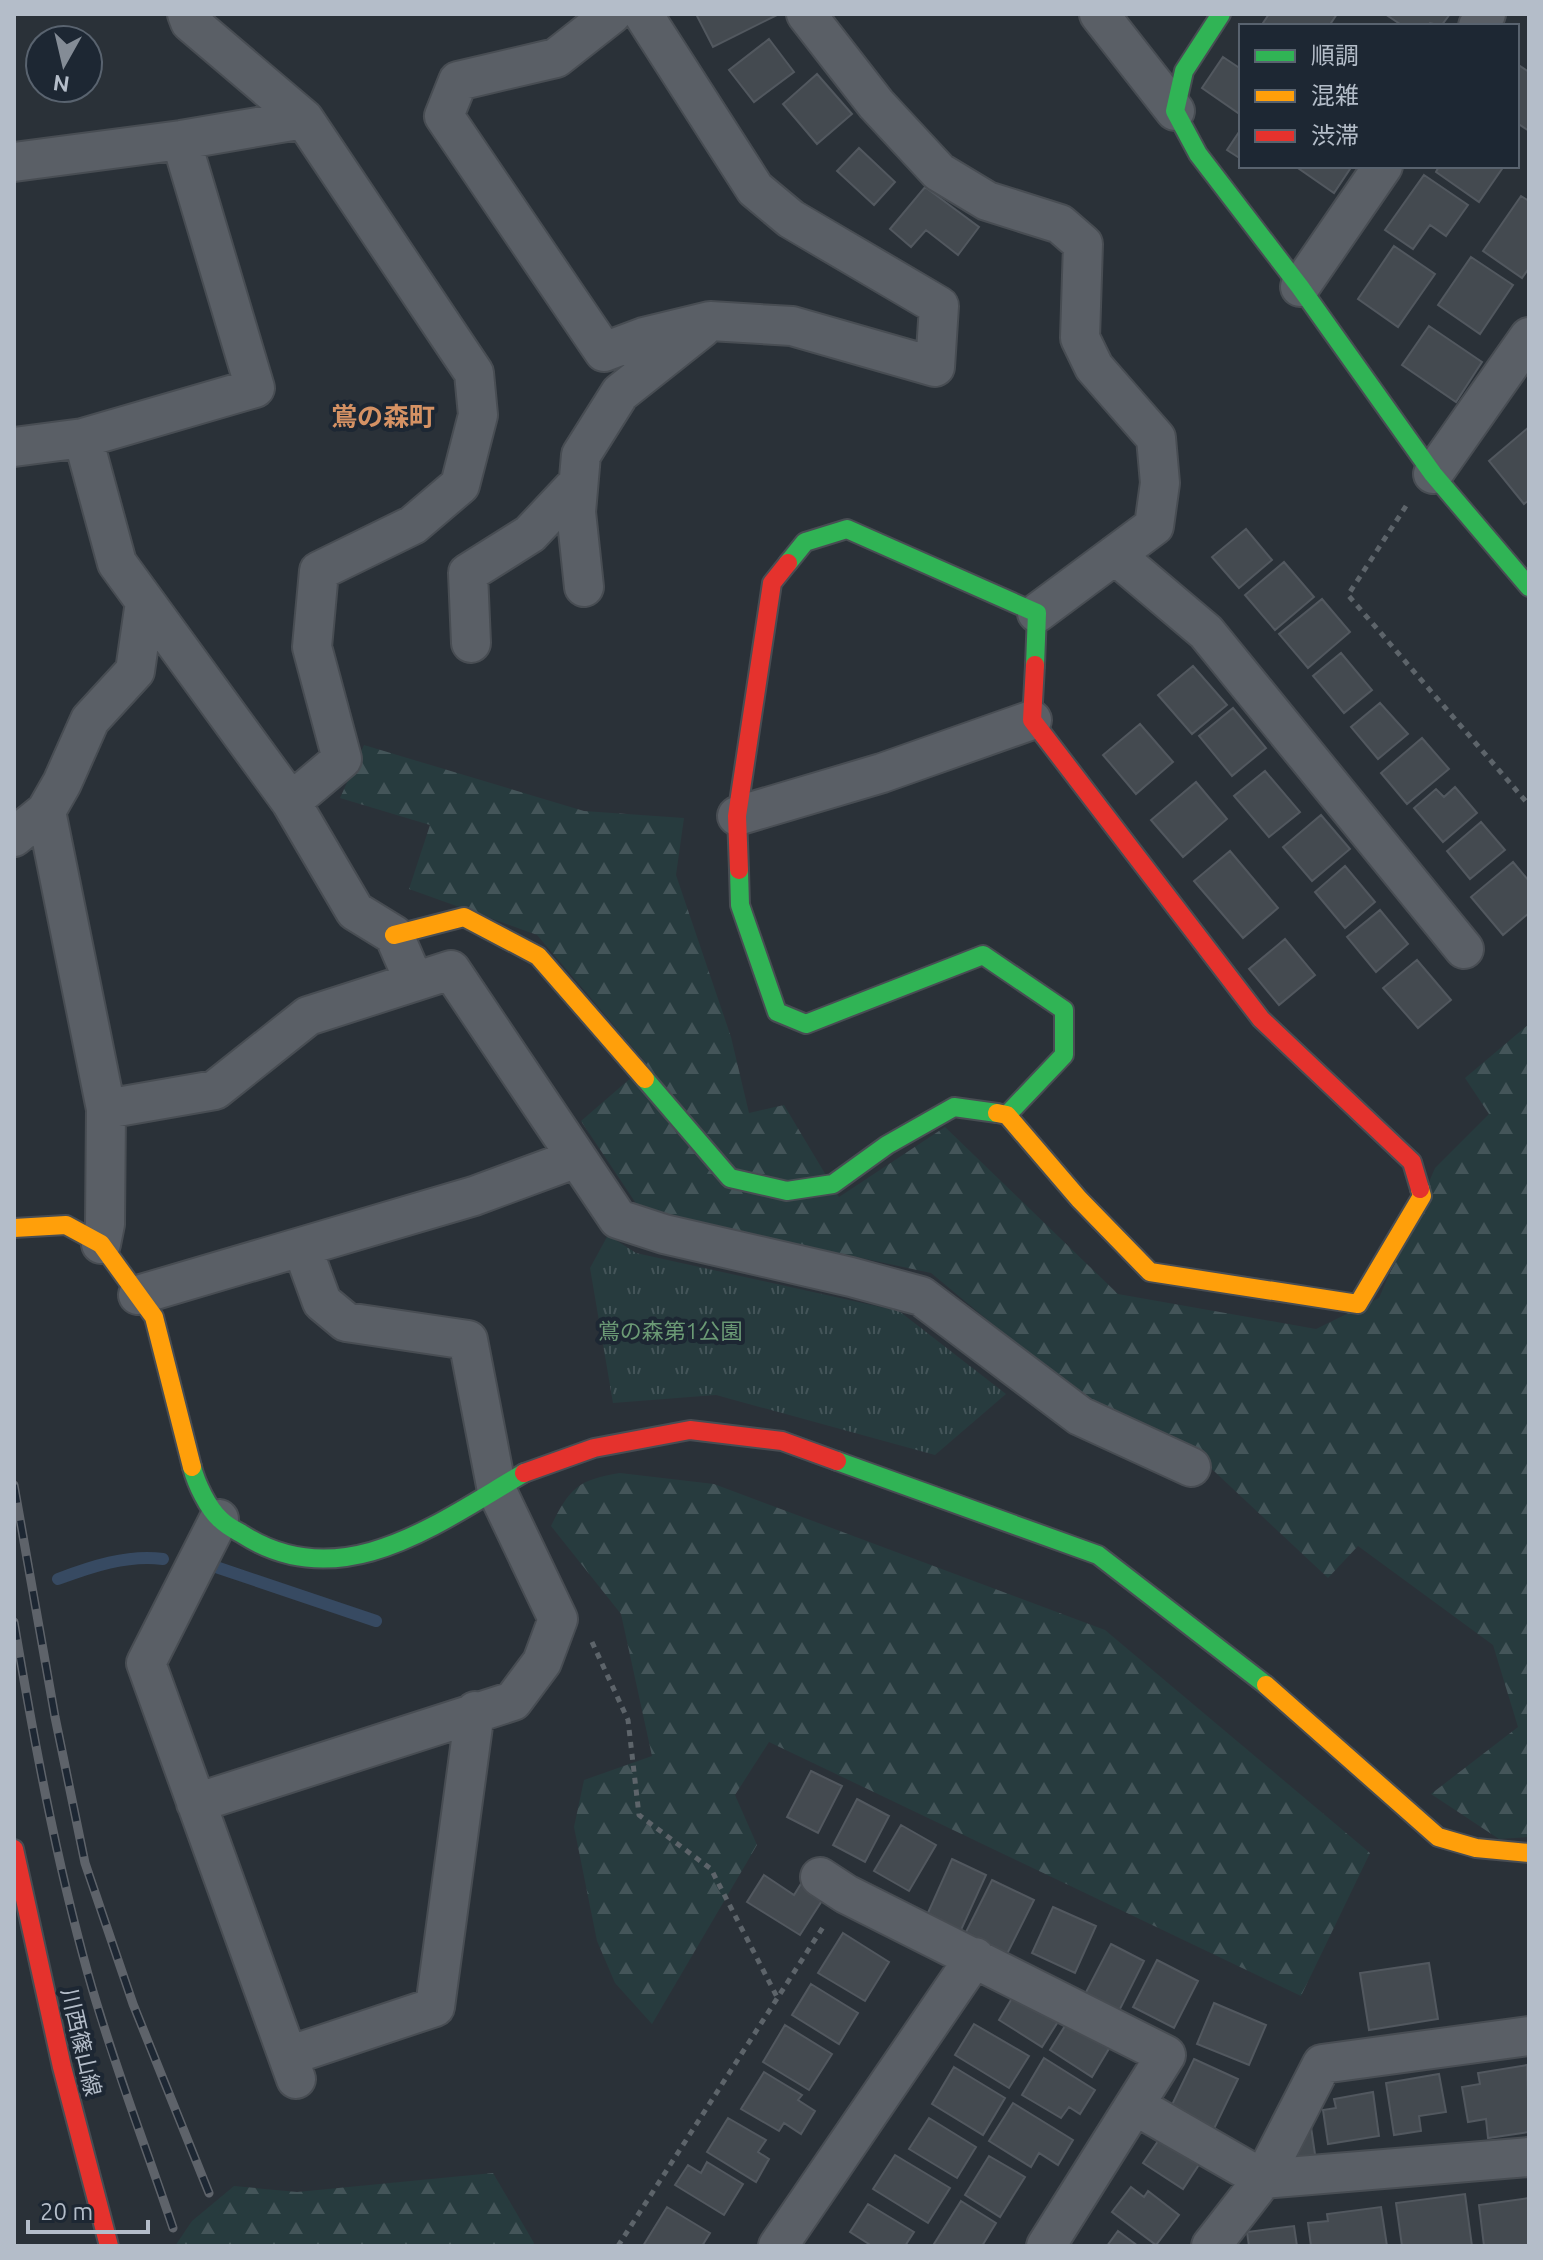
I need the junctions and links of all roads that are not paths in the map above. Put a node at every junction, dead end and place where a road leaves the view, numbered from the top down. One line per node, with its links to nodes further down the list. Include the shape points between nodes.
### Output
1 (187, 14): 8 (street)
2 (612, 14): 13 (street, via 556,58 458,81 444,116 604,352)
3 (643, 14): 13 (street, via 755,189 791,219 939,306 935,367 792,326)
4 (806, 14): 19 (street, via 876,104 939,172 987,201 1060,224 1083,244 1080,338 1094,367 1156,438 1160,483 1154,526)
5 (1099, 14): 7 (street)
6 (1221, 14): 7 (street, via 1184,71)
7 (1175, 111): 12 (street, via 1198,154)
8 (304, 119): 9 (street); 26 (street, via 474,373 478,415 460,485 413,525 319,571 312,647 342,759)
9 (181, 140): 10 (street); 15 (street, via 255,388)
10 (14, 162)
11 (1382, 168): 12 (street)
12 (1300, 287): 17 (street)
13 (710, 321): 18 (street, via 620,393 581,455)
14 (1529, 337): 17 (street)
15 (83, 438): 16 (street); 22 (street, via 117,563)
16 (14, 447)
17 (1433, 474): 21 (street)
18 (578, 483): 20 (street); 24 (street, via 530,534 468,573)
19 (1115, 555): 23 (street); 31 (street, via 1206,632)
20 (584, 587)
21 (1529, 587)
22 (145, 602): 26 (street); 27 (street, via 135,671 90,720)
23 (1037, 613): 25 (street); 28 (street, via 847,529 805,542 772,583)
24 (471, 643)
25 (1032, 720): 28 (street); 34 (street, via 1261,1019 1412,1162 1422,1196 1358,1304 1150,1272)
26 (291, 802): 30 (street, via 355,911)
27 (46, 811): 29 (street); 33 (street)
28 (737, 816): 34 (street, via 740,905 777,1012 806,1024 983,955 1064,1010 1064,1055)
29 (14, 837)
30 (394, 935): 32 (street); 34 (street, via 464,917 538,956 730,1178 787,1191 833,1184 954,1107)
31 (1464, 949)
32 (414, 981): 33 (street, via 308,1016 215,1090); 35 (street, via 451,970)
33 (106, 1109): 37 (street)
34 (1007, 1115)
35 (577, 1158): 38 (street, via 474,1196); 40 (street, via 618,1219 921,1296 1080,1416)
36 (14, 1228): 37 (street, via 66,1225)
37 (101, 1244): 39 (street)
38 (302, 1247): 39 (street); 41 (street, via 322,1302 346,1322 468,1340)
39 (138, 1295): 42 (street, via 154,1317 195,1479)
40 (1191, 1467)
41 (497, 1491): 42 (street, via 413,1538 340,1558 313,1560 259,1545); 43 (street, via 558,1619 542,1662 513,1701); 46 (street, via 530,1470 594,1448 690,1430 782,1441 1098,1555 1267,1685 1438,1837 1476,1848)
42 (219, 1519): 44 (street, via 146,1663)
43 (475, 1711): 44 (street); 44 (street, via 435,2007 292,2067)
44 (196, 1803)
45 (14, 1849): 53 (street, 川西篠山線, via 62,2067)
46 (1529, 1853)
47 (833, 1885): 48 (street)
48 (975, 1957): 50 (street, via 1166,2055); 54 (street)
49 (1529, 2036): 52 (street, via 1322,2064)
50 (1136, 2106): 52 (street); 55 (street)
51 (1529, 2157): 52 (street)
52 (1263, 2179): 56 (street)
53 (109, 2246)
54 (778, 2246)
55 (1046, 2246)
56 (1211, 2246)

